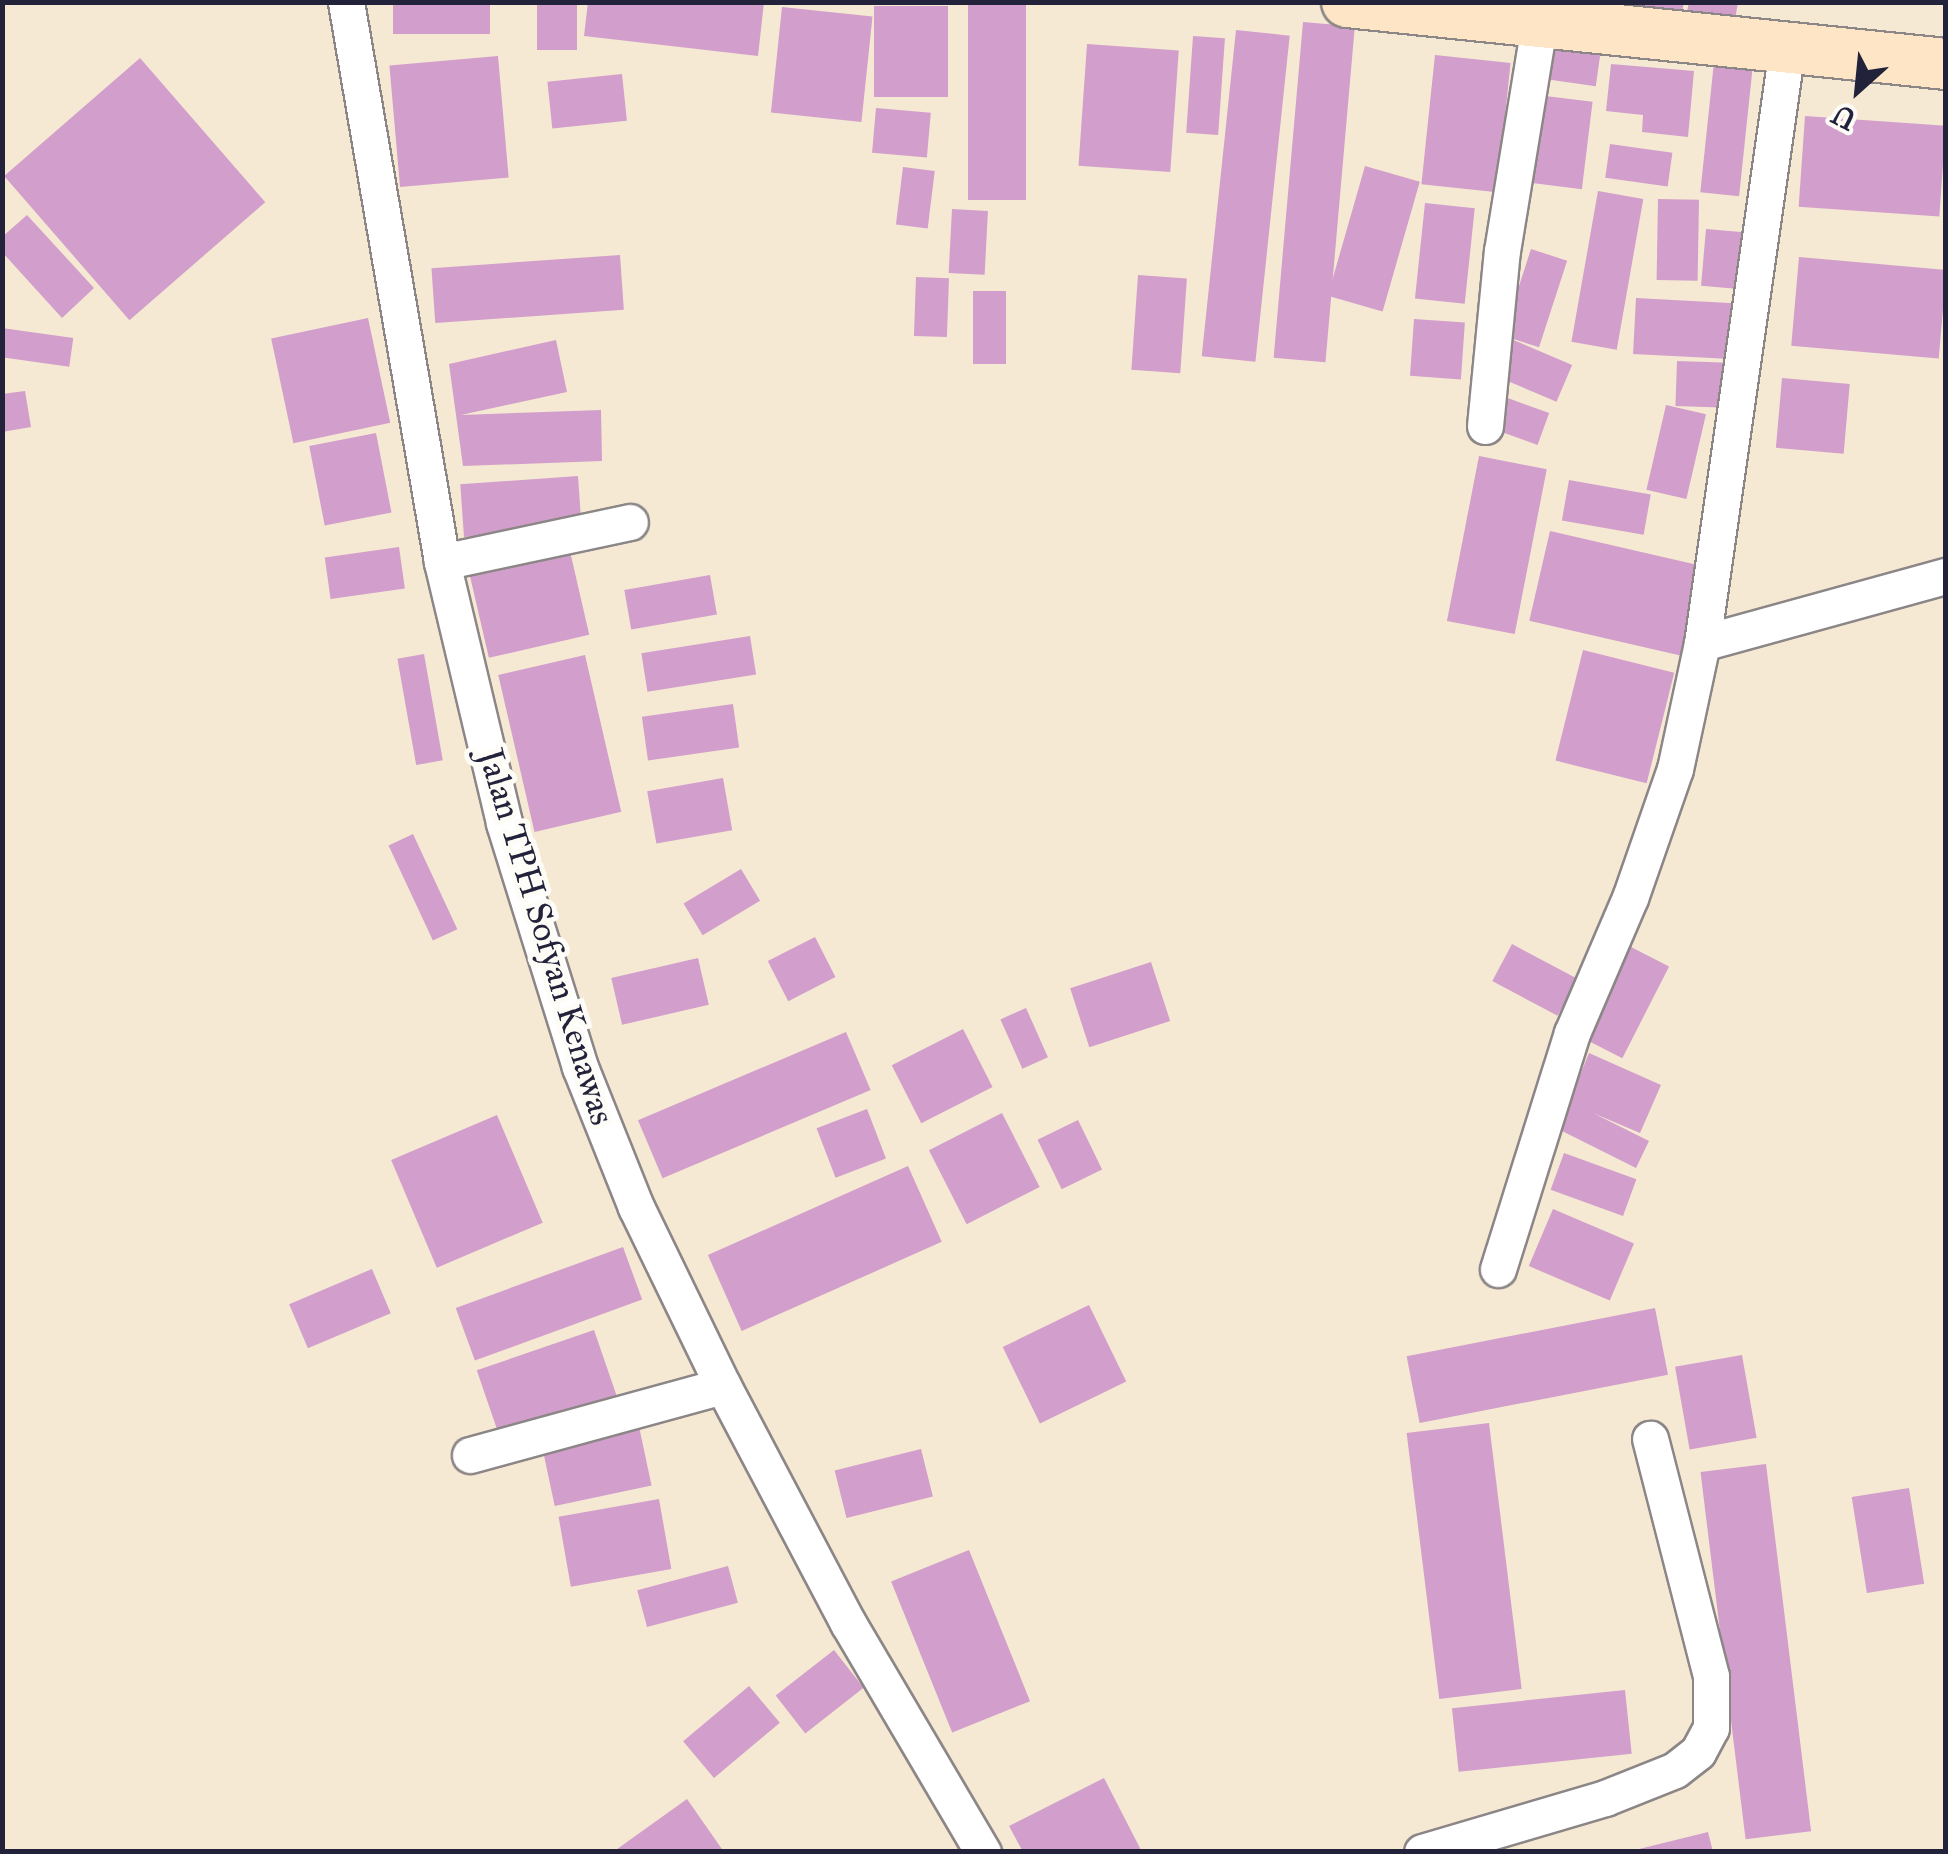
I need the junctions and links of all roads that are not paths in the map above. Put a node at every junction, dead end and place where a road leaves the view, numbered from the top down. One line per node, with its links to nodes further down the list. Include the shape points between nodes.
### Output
1 (346, 2): 8 (street, Jalan TPH Sofyan Kenawas)
2 (1347, 2): 3 (street)
3 (1573, 16): 4 (street); 6 (street, via 1502,252)
4 (1787, 48): 5 (street); 10 (street)
5 (1946, 64)
6 (1485, 426)
7 (630, 522): 8 (street)
8 (442, 562): 12 (street, Jalan TPH Sofyan Kenawas, via 504,823 580,1067 636,1207)
9 (1946, 576): 10 (street)
10 (1702, 643): 11 (street, via 1654,834 1572,1033)
11 (1498, 1269)
12 (723, 1386): 14 (street); 15 (street, Jalan TPH Sofyan Kenawas, via 848,1623)
13 (1650, 1439): 16 (street, via 1711,1676 1712,1728 1698,1752 1675,1770 1606,1798)
14 (470, 1455)
15 (982, 1852)
16 (1422, 1852)

